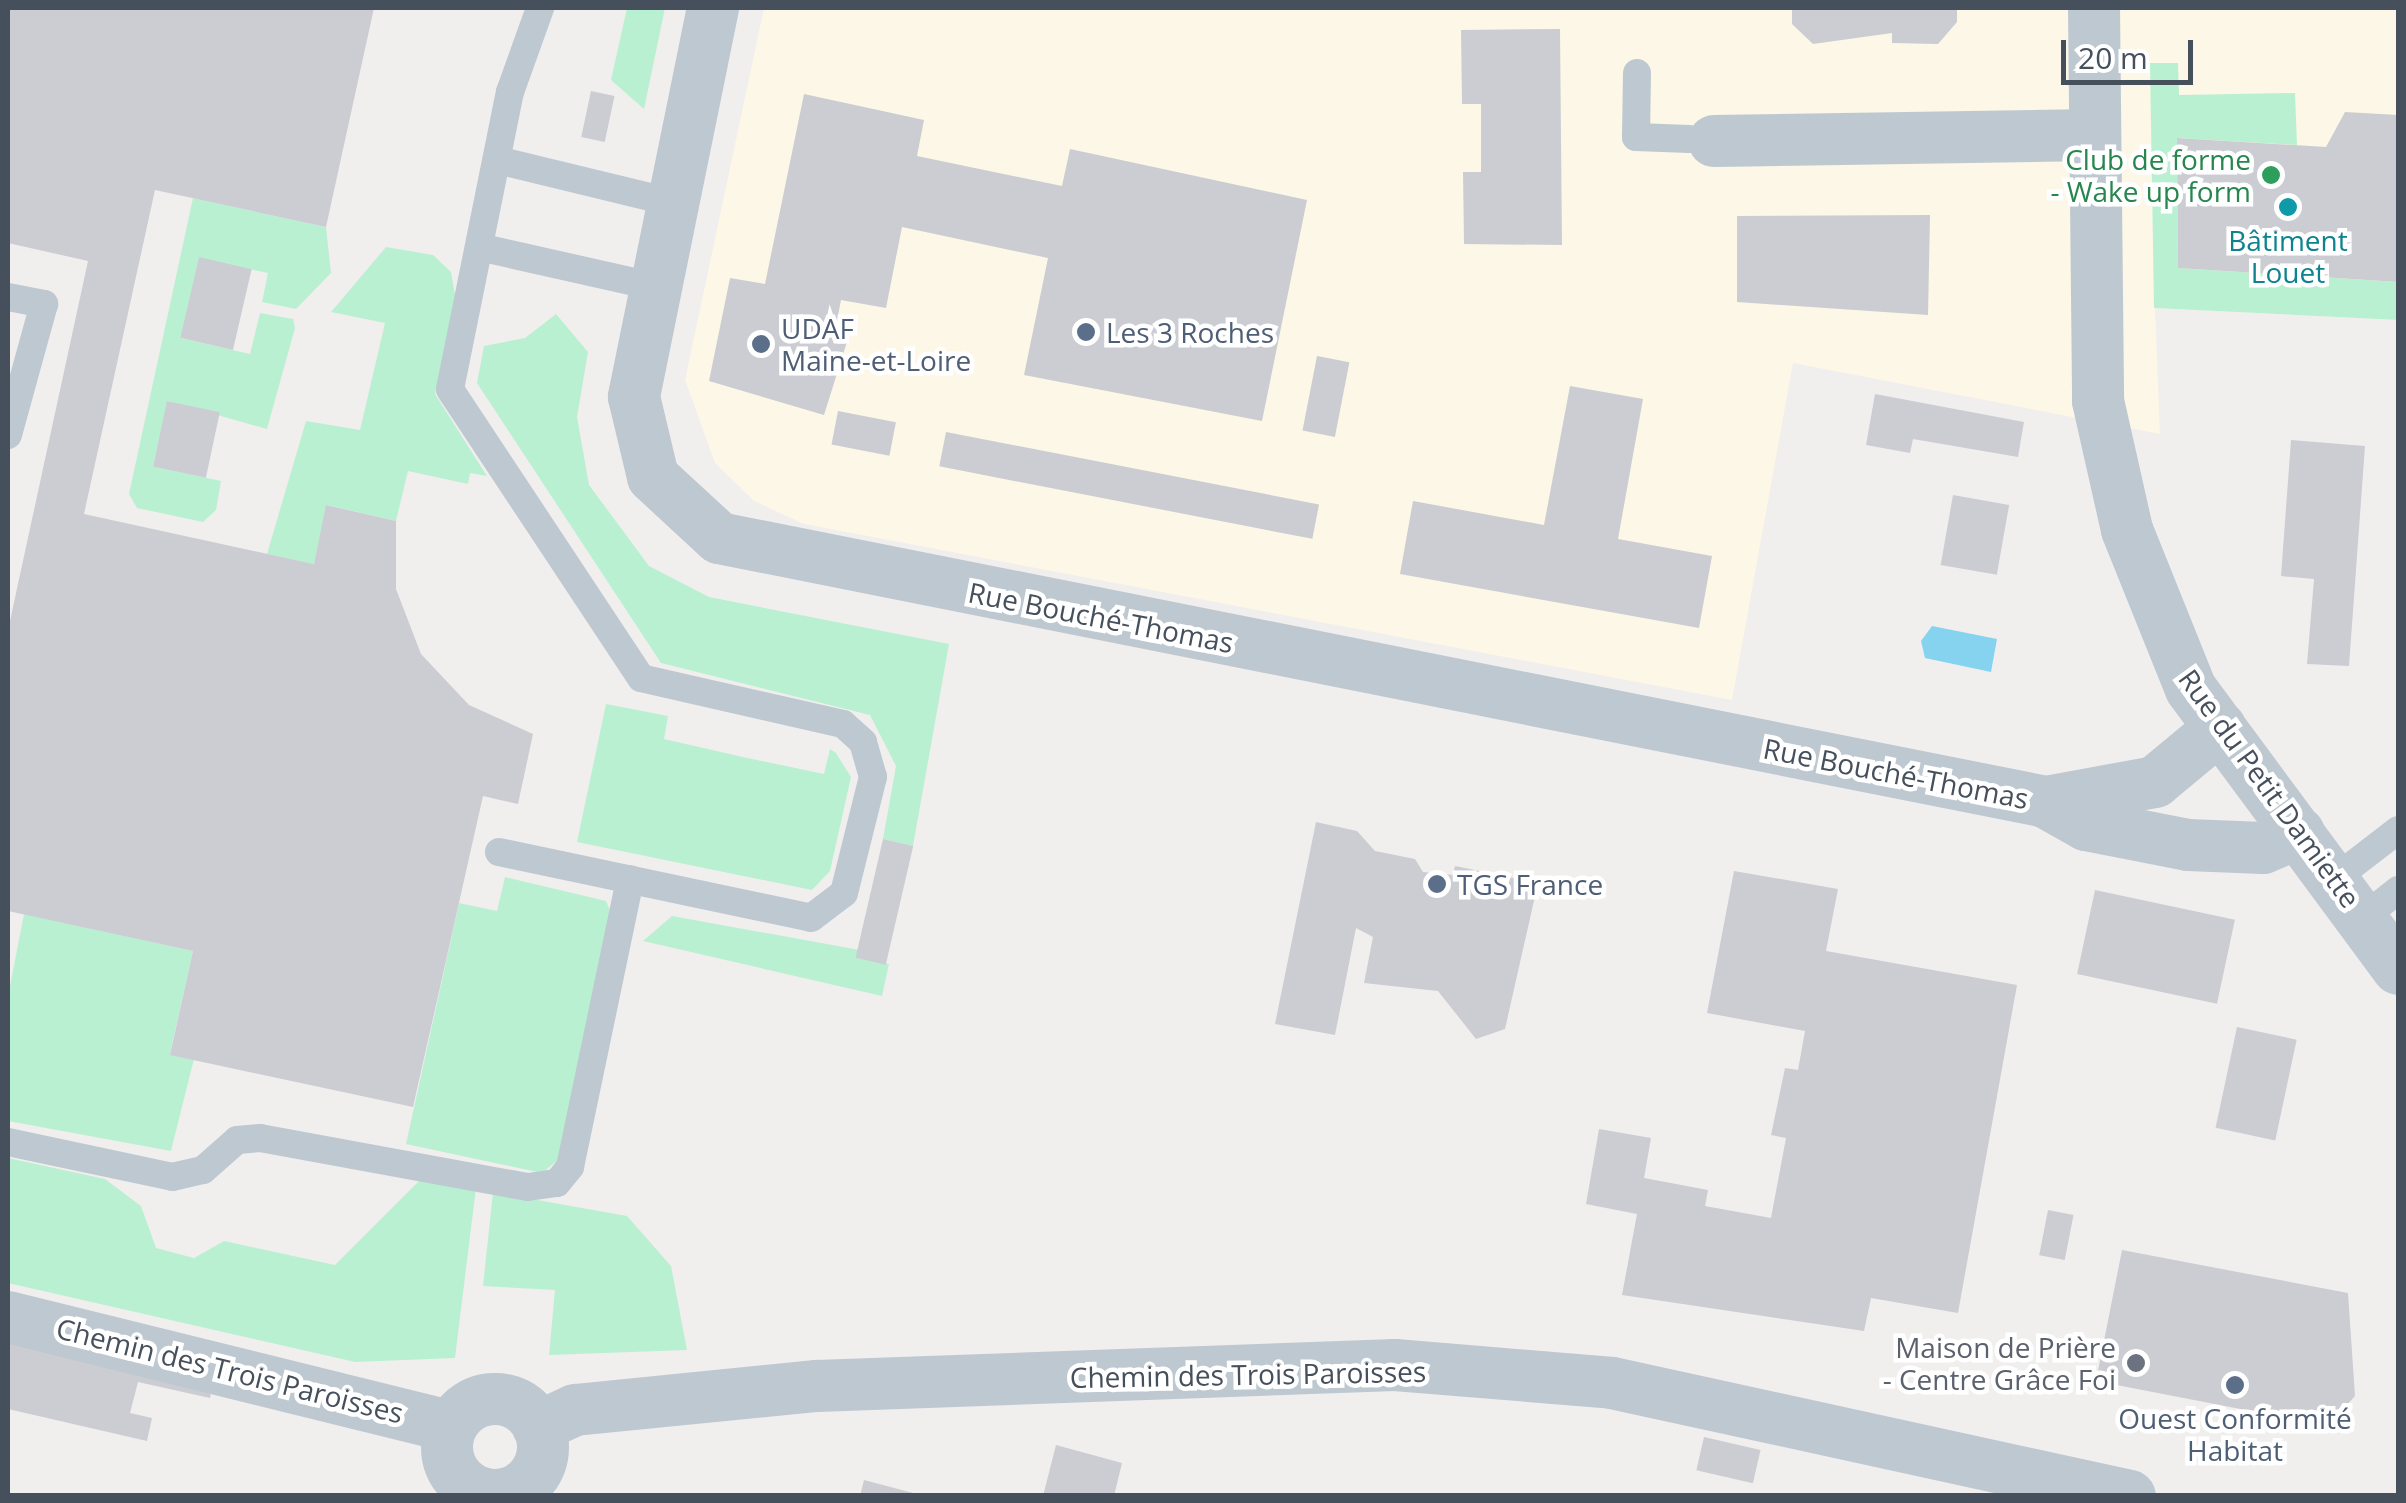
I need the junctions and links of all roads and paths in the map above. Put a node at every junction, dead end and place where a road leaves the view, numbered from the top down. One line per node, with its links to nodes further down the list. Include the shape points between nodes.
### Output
1 (540, 8): 7 (lane)
2 (713, 8): 8 (street, Rue Bouché-Thomas)
3 (2094, 8): 5 (street, Rue du Petit Damiette)
4 (1638, 73): 6 (lane, via 1636,137)
5 (2094, 135): 6 (street); 13 (street, Rue du Petit Damiette, via 2098,401 2110,466 2166,636)
6 (1702, 140)
7 (496, 160): 8 (lane); 9 (lane)
8 (671, 202): 10 (street, Rue Bouché-Thomas)
9 (479, 247): 10 (lane); 18 (lane, via 450,390 641,678 830,720 854,732 871,758 850,877 824,914)
10 (652, 286): 14 (street, Rue Bouché-Thomas, via 634,396 641,452 670,502 718,538)
11 (8, 297): 12 (lane, via 44,304)
12 (8, 436)
13 (2220, 728): 14 (street, Rue Bouché-Thomas, via 2155,782); 16 (street, Rue du Petit Damiette)
14 (2046, 802): 16 (street, Rue Bouché-Thomas, via 2086,825 2188,845 2263,848)
15 (2398, 830): 19 (lane)
16 (2299, 833): 19 (street, Rue du Petit Damiette)
17 (499, 852): 18 (lane)
18 (630, 879): 21 (lane, via 570,1166 557,1183 528,1187 248,1137 203,1170 172,1177)
19 (2366, 895): 20 (street, Rue du Petit Damiette)
20 (2398, 969)
21 (8, 1142)
22 (8, 1317): 23 (street, Chemin des Trois Paroisses)
23 (450, 1427): 24 (street, via 486,1400 517,1405); 26 (street, via 454,1473)
24 (538, 1427): 25 (street, Chemin des Trois Paroisses, via 575,1410 817,1386 1394,1365 1612,1383); 26 (street, via 535,1473)
25 (2007, 1482): 27 (street, Chemin des Trois Paroisses)
26 (495, 1495)
27 (2130, 1496)

